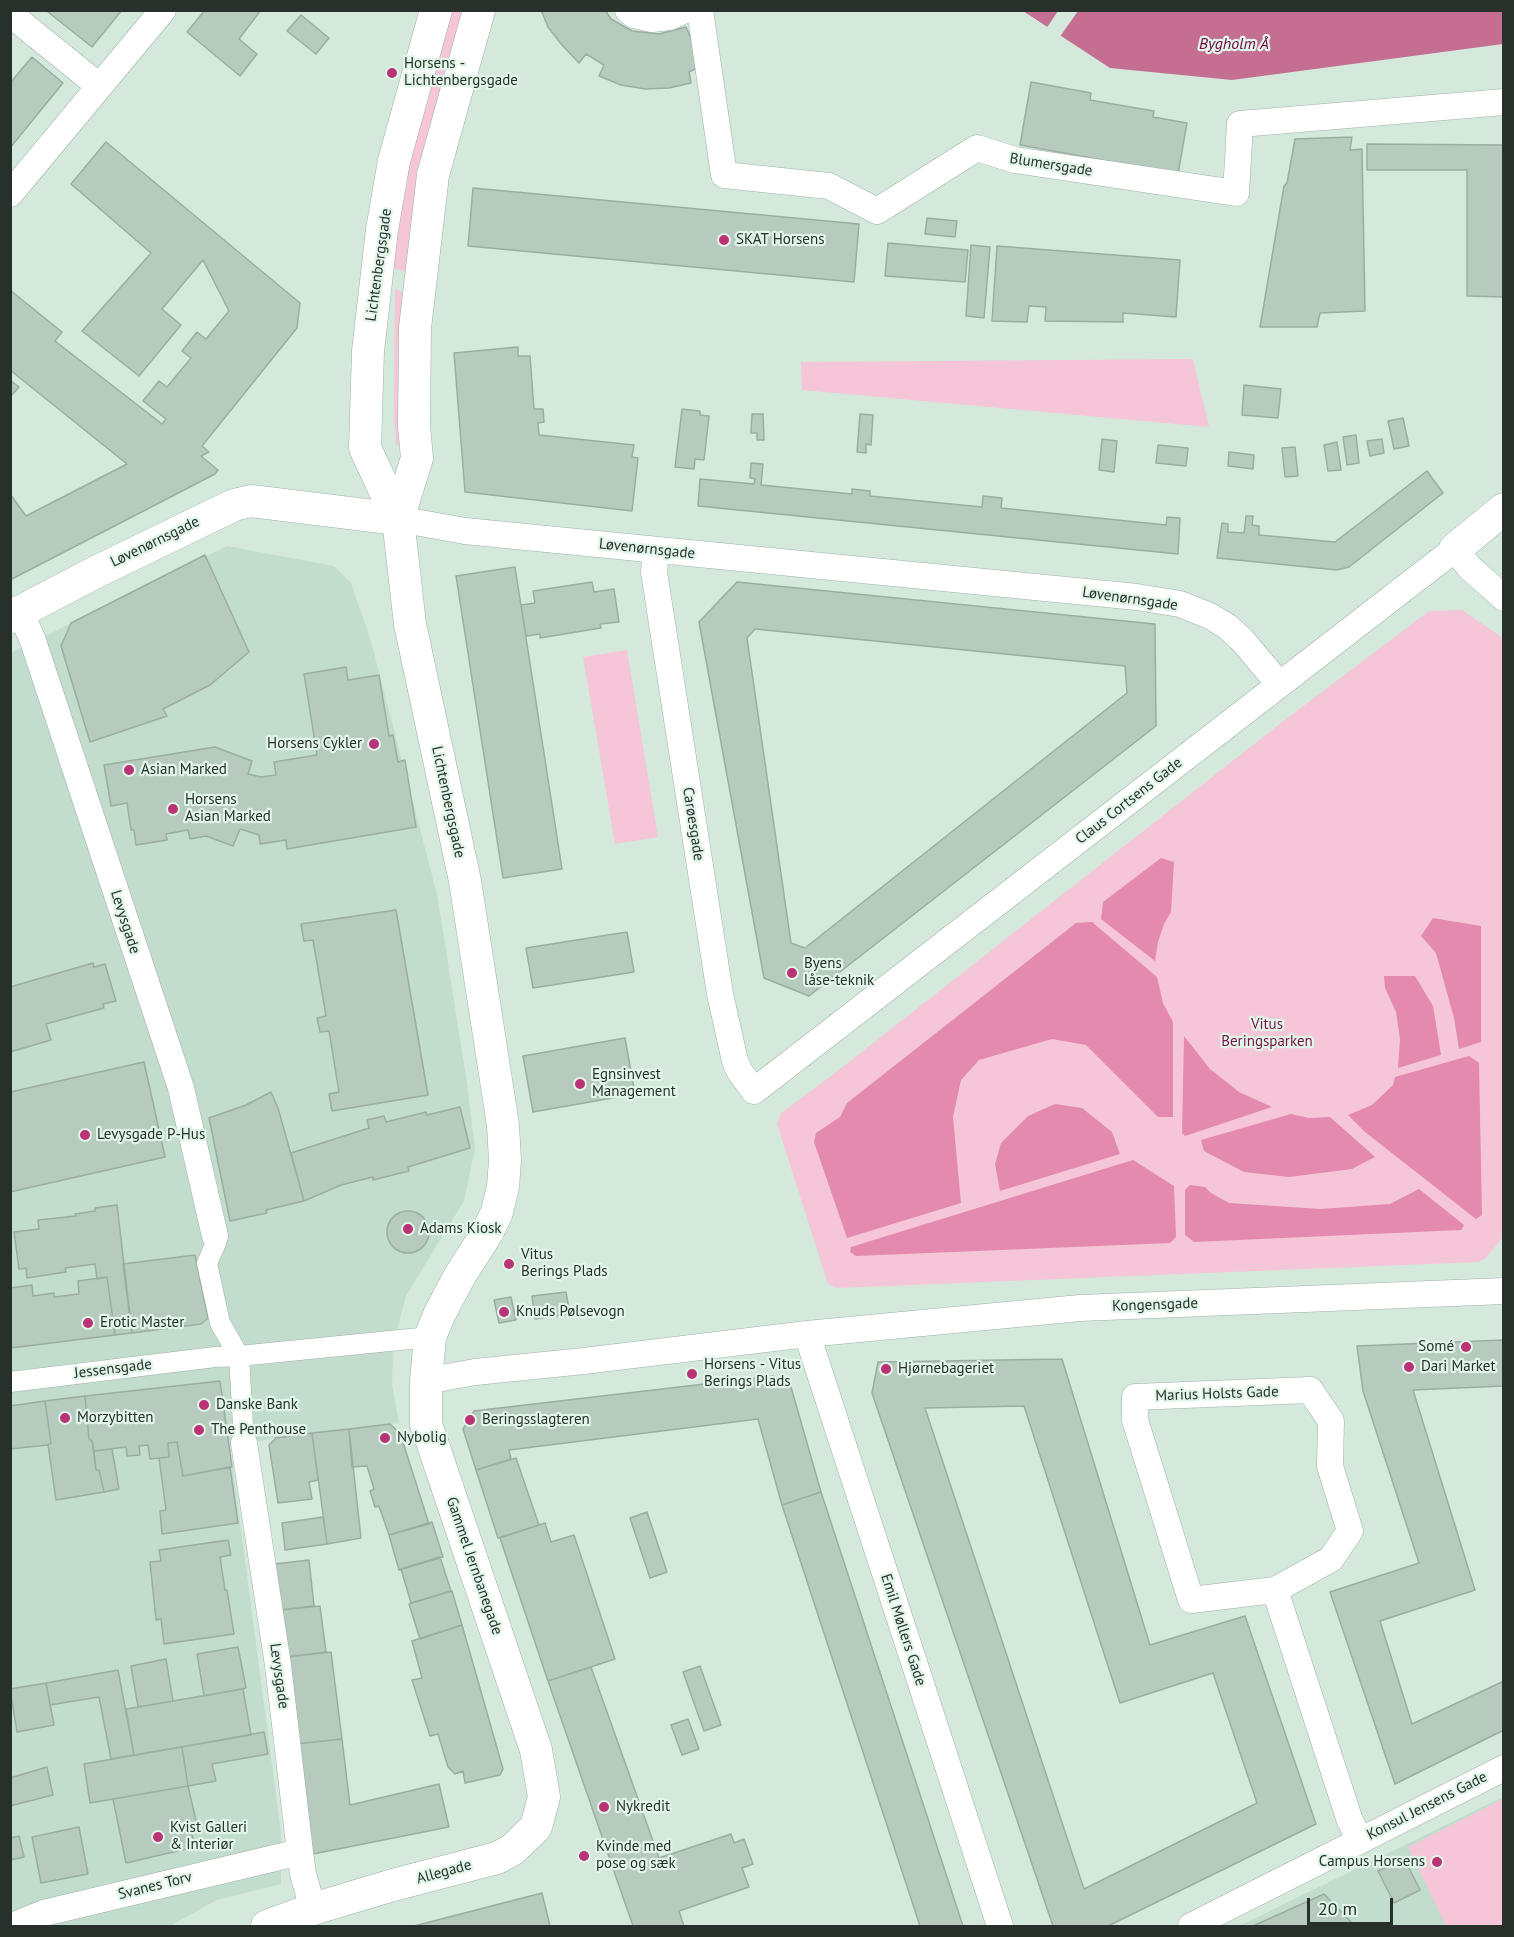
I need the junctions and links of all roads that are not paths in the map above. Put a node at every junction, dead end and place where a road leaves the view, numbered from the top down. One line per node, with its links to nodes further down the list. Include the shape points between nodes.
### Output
1 (163, 10): 8 (street)
2 (436, 10): 12 (street, Lichtenbergsgade, via 394,161 376,270 368,351 365,448)
3 (479, 10): 12 (street, Lichtenbergsgade, via 433,175 415,328 417,458)
4 (628, 10): 5 (street, via 652,19)
5 (685, 10)
6 (700, 10): 9 (street, Blumersgade, via 724,175 829,186 877,211 977,148 1015,160 1236,193 1240,124)
7 (10, 14): 8 (street)
8 (99, 87): 10 (street)
9 (1503, 102)
10 (10, 194)
11 (1503, 509): 13 (street, Claus Cortsens Gade)
12 (398, 519): 14 (street, Løvenørnsgade, via 465,531); 16 (street, Løvenørnsgade, via 251,501 234,505); 22 (street, Lichtenbergsgade, via 410,624 465,881 505,1160 504,1187 497,1212)
13 (1455, 549): 15 (street); 17 (street, Claus Cortsens Gade)
14 (656, 550): 17 (street, Løvenørnsgade, via 1180,604 1228,627); 18 (street, Carøesgade, via 654,572 720,994 735,1061)
15 (1503, 598)
16 (15, 614): 19 (street, Levysgade, via 32,638 181,1088)
17 (1279, 684): 18 (street, Claus Cortsens Gade)
18 (754, 1091)
19 (215, 1236): 23 (street, via 207,1263 220,1323)
20 (1503, 1291): 21 (street, Kongensgade, via 1080,1308)
21 (807, 1334): 24 (street); 35 (street, Emil Møllers Gade)
22 (430, 1337): 23 (street); 24 (street)
23 (239, 1356): 25 (street, Jessensgade); 26 (street)
24 (426, 1381): 28 (street, Gammel Jernbanegade, via 426,1424)
25 (10, 1382)
26 (244, 1443): 31 (street, Levysgade, via 278,1665)
27 (1275, 1590): 27 (street, Marius Holsts Gade, via 1331,1559 1350,1531 1330,1466 1331,1421 1310,1390 1136,1397 1136,1420 1191,1600); 30 (street, via 1350,1821)
28 (536, 1750): 32 (street, Allegade, via 544,1797 541,1814 536,1827 512,1850 497,1858)
29 (1503, 1768): 30 (street, Konsul Jensens Gade)
30 (1360, 1840): 36 (street, Konsul Jensens Gade)
31 (300, 1852): 32 (street, Levysgade); 33 (street, Svanes Torv, via 44,1913)
32 (313, 1909): 34 (street, Allegade)
33 (12, 1926)
34 (267, 1926)
35 (1000, 1926)
36 (1191, 1926)

